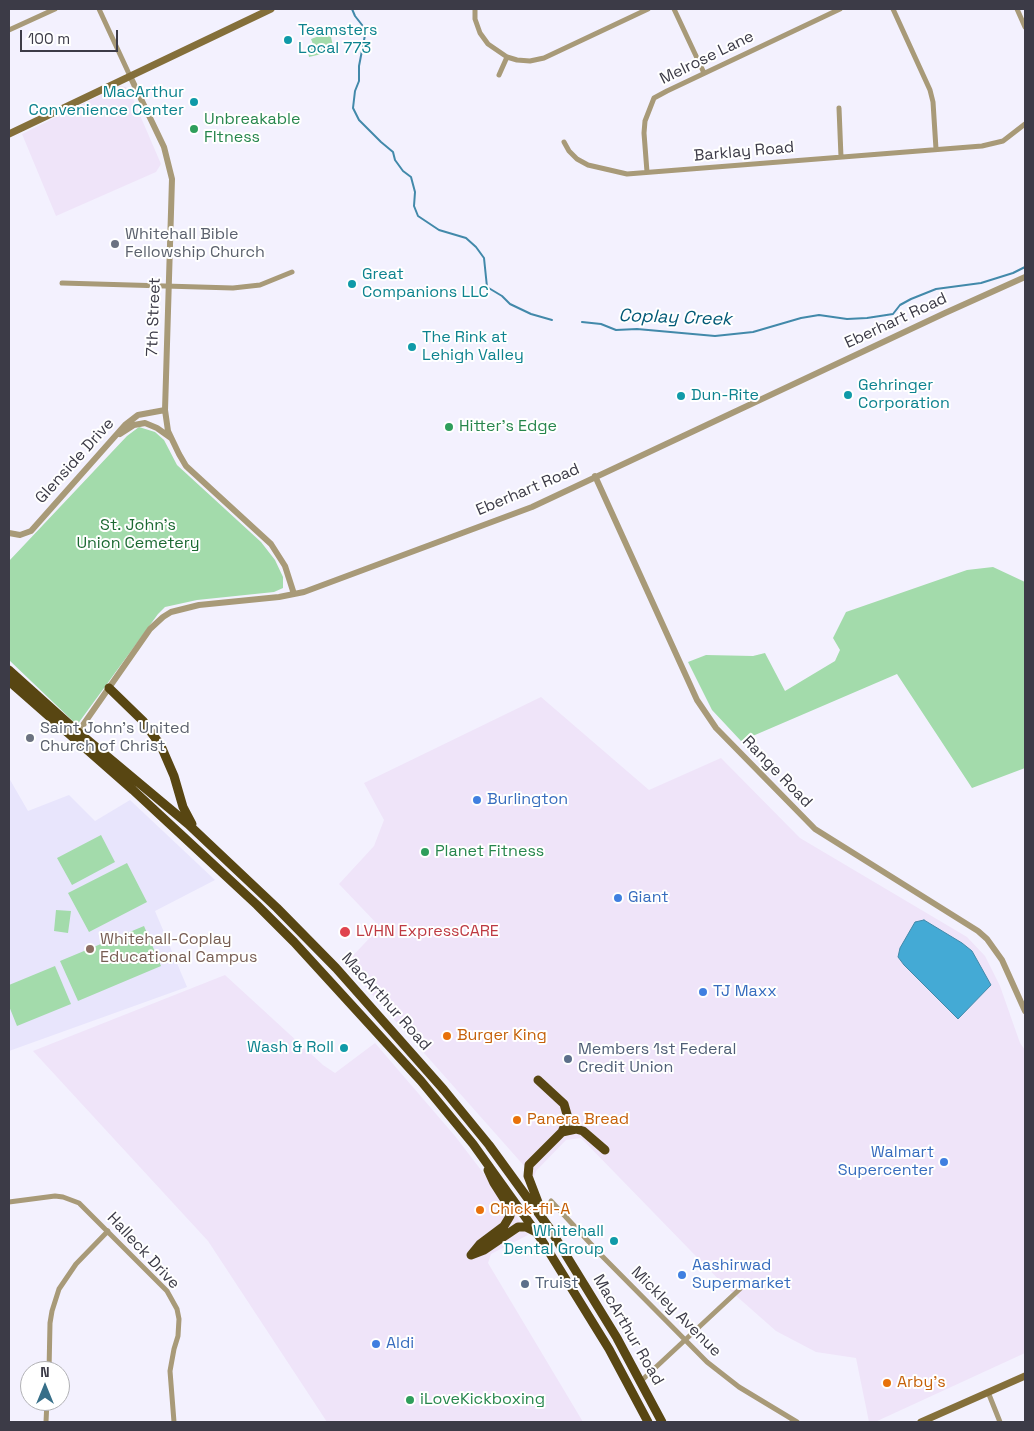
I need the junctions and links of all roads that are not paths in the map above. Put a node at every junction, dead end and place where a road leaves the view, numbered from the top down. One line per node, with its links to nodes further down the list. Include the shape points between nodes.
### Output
1 (55, 9): 11 (street)
2 (99, 9): 15 (street, 7th Street)
3 (271, 9): 15 (main road)
4 (474, 9): 12 (street, via 480,33 488,44)
5 (648, 9): 12 (street, via 544,58 517,60)
6 (674, 9): 13 (street)
7 (840, 9): 13 (street, Melrose Lane)
8 (892, 9): 20 (street, via 930,90)
9 (1017, 9): 10 (street)
10 (1025, 27)
11 (9, 30)
12 (507, 57): 14 (street)
13 (704, 73): 22 (street, Melrose Lane, via 654,98 645,121)
14 (499, 75)
15 (130, 76): 18 (main road); 26 (street, 7th Street, via 164,147 170,168)
16 (839, 108): 21 (street)
17 (1025, 124): 20 (street, Barklay Road, via 1003,140 982,146)
18 (9, 134)
19 (564, 142): 22 (street, Barklay Road, via 576,159 588,165 627,174)
20 (936, 149): 21 (street, Barklay Road)
21 (841, 157): 22 (street, Barklay Road)
22 (647, 172)
23 (292, 272): 26 (street, via 271,282 245,288)
24 (1025, 277): 30 (street, Eberhart Road)
25 (62, 283): 26 (street)
26 (169, 287): 27 (street, 7th Street)
27 (164, 410): 28 (street, Glenside Drive, via 138,415); 29 (street, 7th Street)
28 (117, 435): 29 (street, via 145,423); 31 (street, Glenside Drive, via 31,531 20,535)
29 (171, 438): 32 (street, 7th Street, via 186,466 271,544 285,566)
30 (595, 476): 32 (street, Eberhart Road, via 532,507 318,588); 38 (street, Range Road, via 697,700 716,728 815,830 978,930 1002,960)
31 (9, 532)
32 (294, 594): 35 (street, Eberhart Road, via 199,605 171,612 150,629)
33 (9, 670): 36 (highway, MacArthur Road)
34 (9, 680): 36 (highway, MacArthur Road)
35 (109, 688): 36 (street, Eberhart Road); 37 (highway, via 143,720 161,746 187,816)
36 (76, 735): 37 (highway, MacArthur Road); 42 (highway, MacArthur Road, via 294,942 421,1081)
37 (205, 839): 45 (highway, MacArthur Road, via 294,924 393,1031 467,1117)
38 (1025, 1011)
39 (538, 1080): 40 (highway, via 566,1108 568,1118)
40 (562, 1132): 41 (highway, via 583,1131); 45 (highway, via 532,1160 528,1171)
41 (605, 1150)
42 (488, 1164): 47 (highway, MacArthur Road); 47 (highway, via 491,1178 508,1205 510,1216 504,1226 471,1255 518,1227)
43 (551, 1201): 49 (street, Mickley Avenue)
44 (9, 1202): 46 (street, Halleck Drive, via 63,1197 84,1207)
45 (542, 1218): 52 (highway, MacArthur Road, via 593,1297)
46 (108, 1231): 50 (street, via 76,1264 59,1289 51,1317); 55 (street, Halleck Drive, via 167,1291 177,1309 179,1328 170,1371)
47 (537, 1233): 54 (highway, MacArthur Road, via 604,1341)
48 (742, 1287): 49 (street)
49 (686, 1340): 52 (street); 57 (street, Mickley Avenue, via 734,1383)
50 (49, 1361)
51 (1025, 1376): 53 (main road)
52 (641, 1381): 56 (highway, MacArthur Road)
53 (988, 1392): 58 (main road); 59 (street)
54 (646, 1419)
55 (174, 1422)
56 (662, 1422)
57 (797, 1422)
58 (921, 1422)
59 (1000, 1422)

